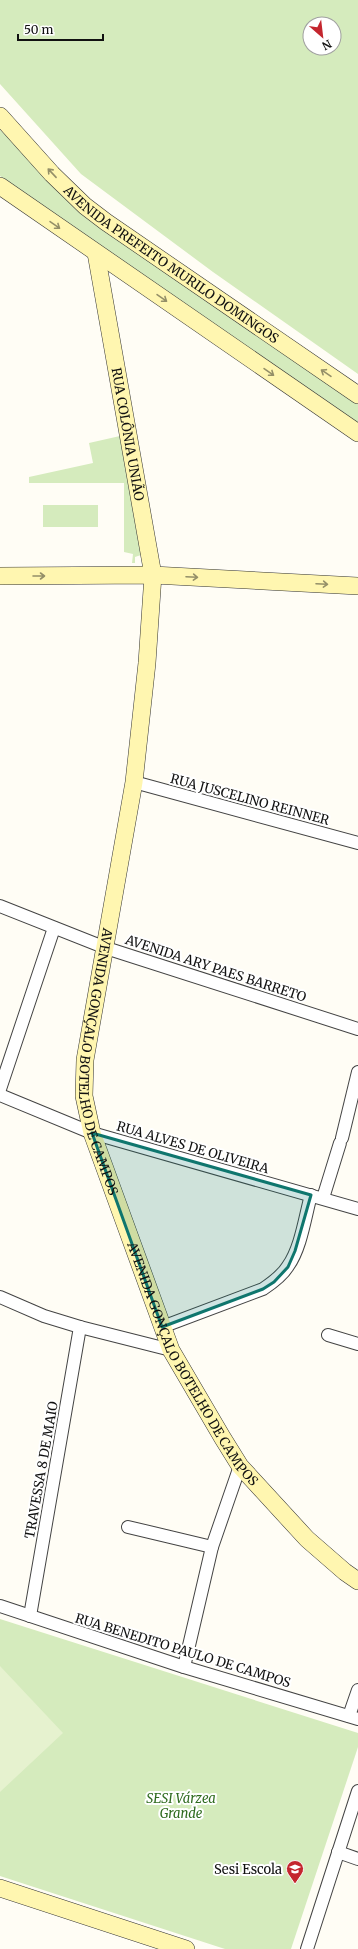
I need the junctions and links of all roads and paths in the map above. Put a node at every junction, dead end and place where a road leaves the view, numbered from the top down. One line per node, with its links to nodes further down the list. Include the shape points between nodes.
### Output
1 (0, 116): 6 (street, AVENIDA PREFEITO MURILO DOMINGOS, one-way to 1, via 85,206 52,174)
2 (0, 186): 3 (street, one-way to 3)
3 (96, 253): 4 (street); 5 (street, RUA COLÔNIA UNIÃO)
4 (126, 274): 5 (street, via 109,280); 7 (street, one-way to 7)
5 (103, 293): 8 (street, RUA COLÔNIA UNIÃO)
6 (358, 395)
7 (358, 433)
8 (153, 575): 9 (street, one-way to 8); 10 (street, one-way to 10); 11 (street, AVENIDA GONÇALO BOTELHO DE CAMPOS, via 147,663)
9 (0, 576)
10 (358, 586)
11 (134, 782): 12 (street, RUA JUSCELINO REINNER); 15 (street, AVENIDA GONÇALO BOTELHO DE CAMPOS)
12 (358, 843)
13 (0, 906): 14 (street, AVENIDA ARY PAES BARRETO)
14 (54, 928): 15 (street, AVENIDA ARY PAES BARRETO); 18 (street)
15 (106, 948): 16 (street, AVENIDA ARY PAES BARRETO); 20 (street, AVENIDA GONÇALO BOTELHO DE CAMPOS, via 85,1060 84,1096)
16 (358, 1029)
17 (358, 1072): 21 (street, via 341,1140)
18 (0, 1089)
19 (0, 1094): 20 (street, RUA ALVES DE OLIVEIRA)
20 (92, 1133): 21 (street, RUA ALVES DE OLIVEIRA); 25 (street, AVENIDA GONÇALO BOTELHO DE CAMPOS)
21 (317, 1197): 22 (street, RUA ALVES DE OLIVEIRA); 25 (street, via 288,1267 274,1282 263,1289)
22 (358, 1209)
23 (0, 1297): 24 (street, via 44,1316)
24 (80, 1327): 28 (street); 34 (street, TRAVESSA 8 DE MAIO)
25 (162, 1327): 28 (street, AVENIDA GONÇALO BOTELHO DE CAMPOS)
26 (328, 1335): 27 (street)
27 (358, 1344)
28 (171, 1350): 29 (street, AVENIDA GONÇALO BOTELHO DE CAMPOS)
29 (240, 1466): 31 (street); 32 (street, AVENIDA GONÇALO BOTELHO DE CAMPOS, via 308,1539 345,1572)
30 (128, 1527): 31 (street)
31 (212, 1547): 35 (street)
32 (358, 1580)
33 (0, 1606): 34 (street, RUA BENEDITO PAULO DE CAMPOS)
34 (30, 1616): 35 (street, RUA BENEDITO PAULO DE CAMPOS)
35 (184, 1667): 37 (street, RUA BENEDITO PAULO DE CAMPOS)
36 (358, 1690): 37 (street)
37 (353, 1718)
38 (358, 1792): 39 (street)
39 (338, 1852): 40 (street); 43 (street)
40 (358, 1859)
41 (0, 1888): 42 (street)
42 (186, 1949)
43 (307, 1949)

